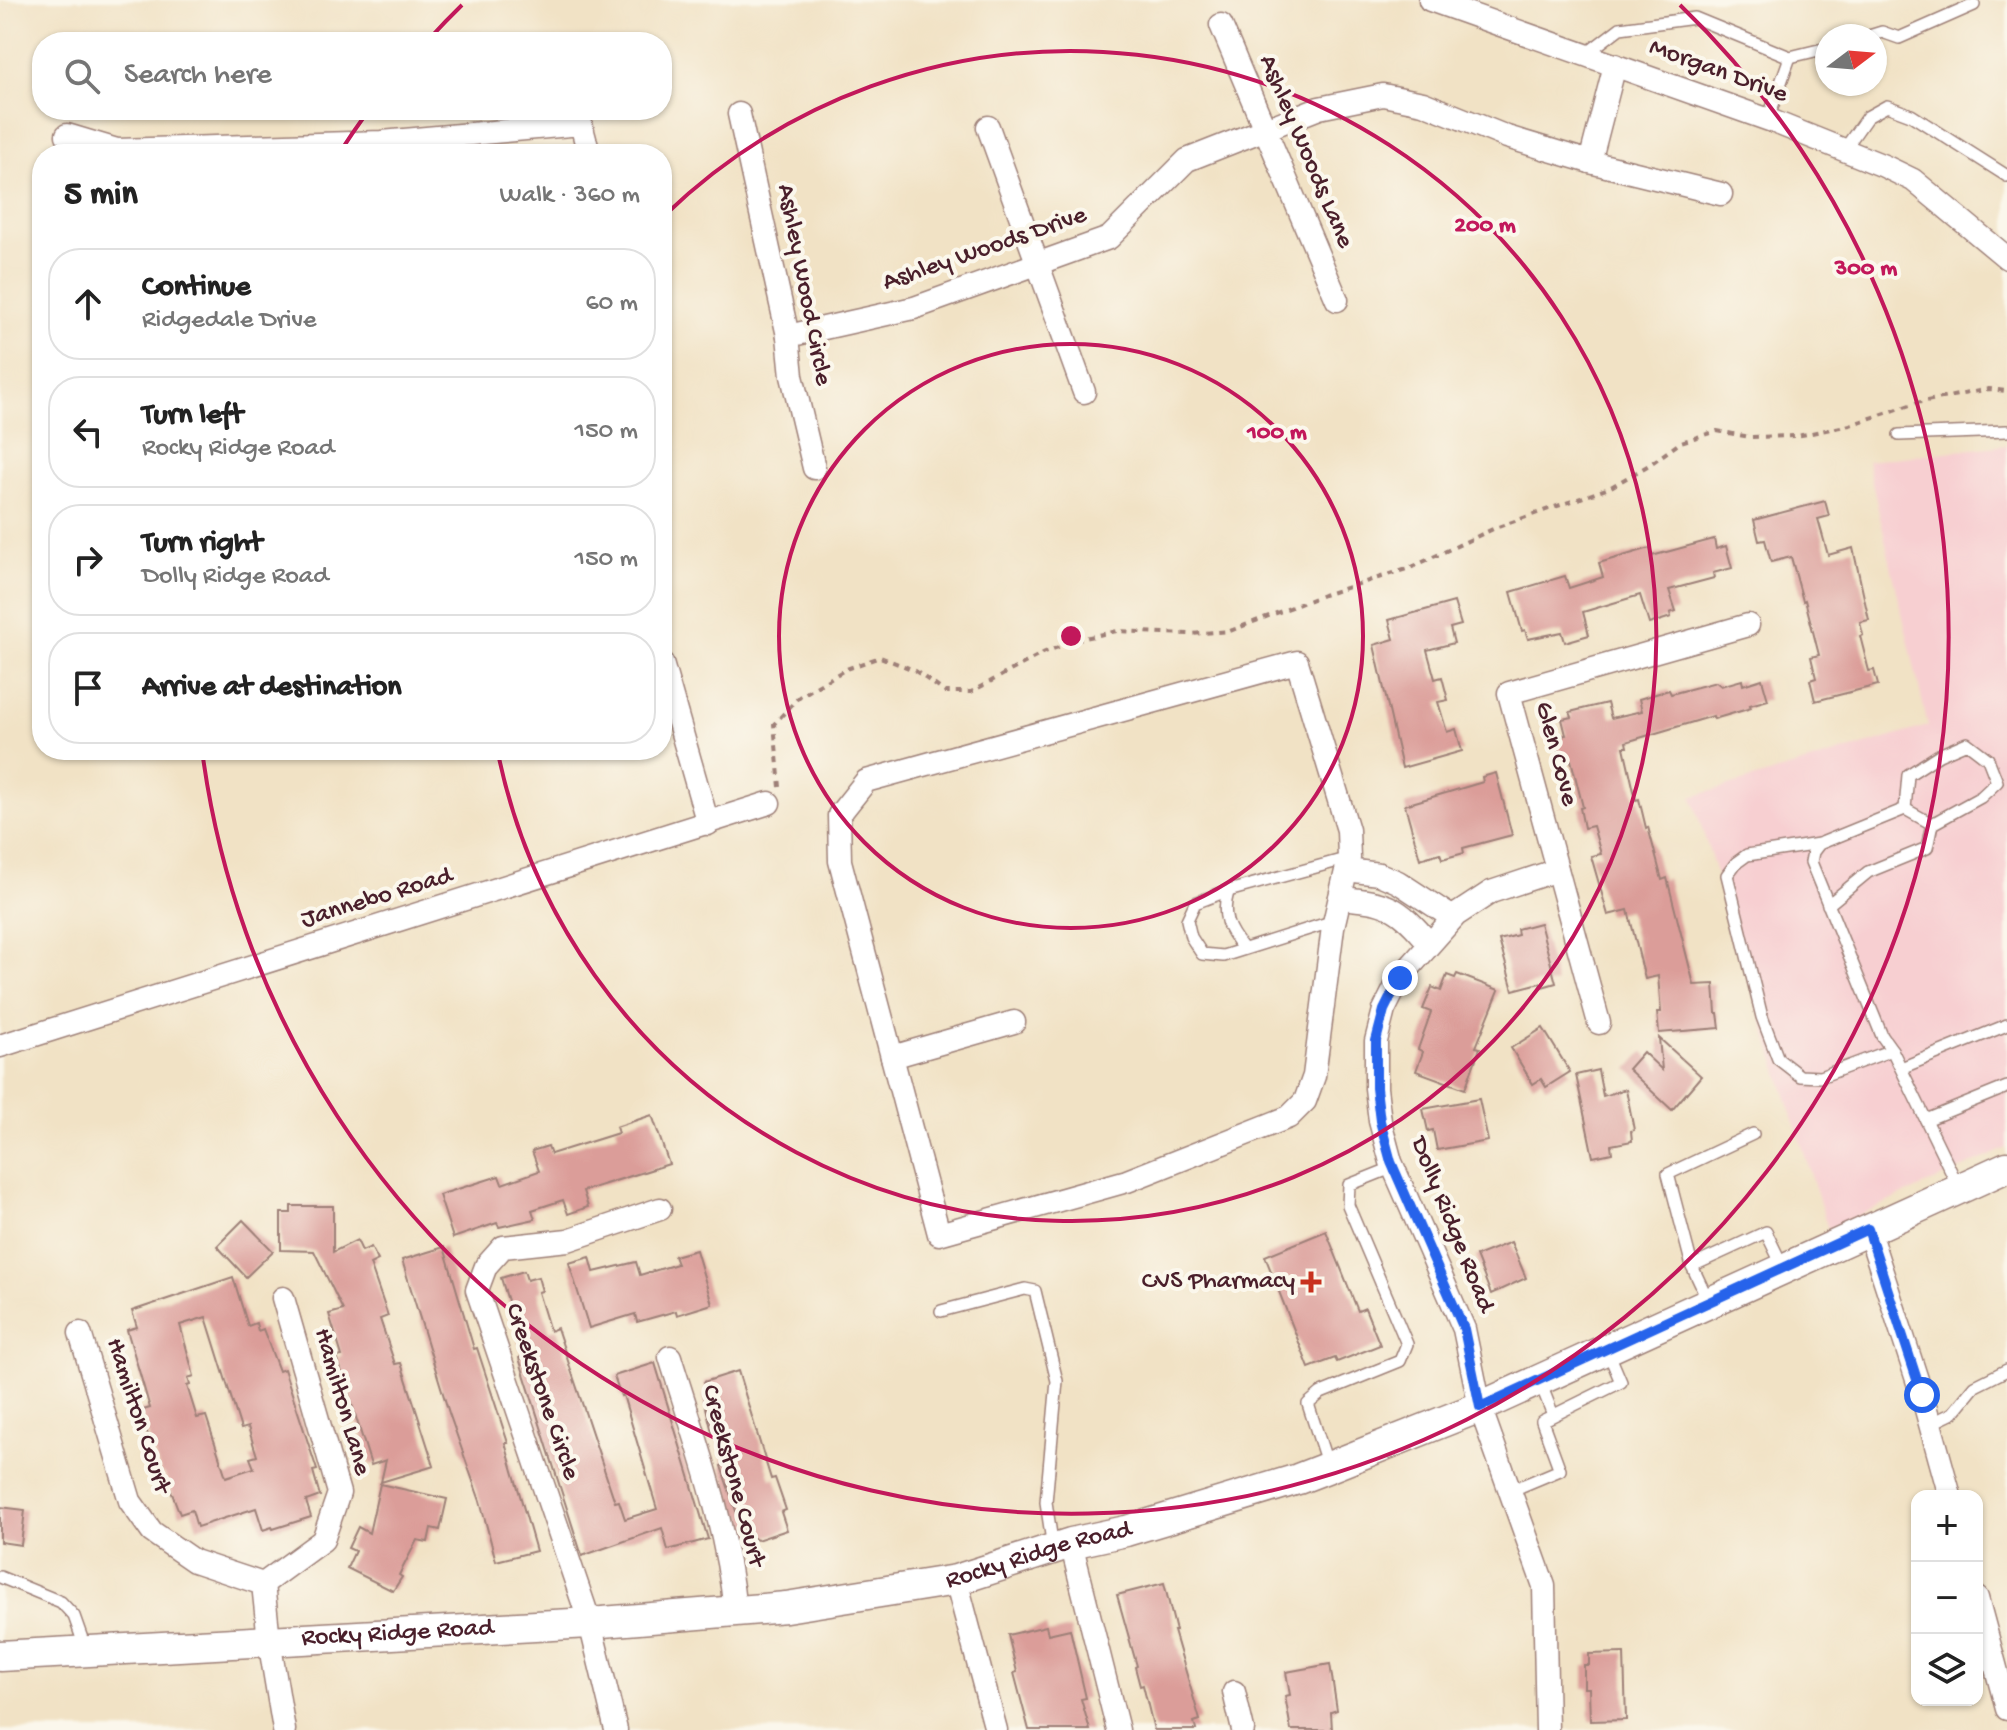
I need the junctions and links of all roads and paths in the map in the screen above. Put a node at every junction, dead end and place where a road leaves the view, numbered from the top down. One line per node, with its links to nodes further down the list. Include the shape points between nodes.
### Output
1 (1430, 0): 6 (street, Morgan Drive)
2 (1974, 5): 4 (lane, via 1899,38)
3 (1221, 25): 12 (street, Ashley Woods Lane)
4 (1887, 34)
5 (1815, 51): 7 (lane)
6 (1586, 55): 7 (lane, via 1620,28 1695,18); 8 (street, Morgan Drive)
7 (1790, 57): 10 (lane)
8 (1615, 65): 10 (street, Morgan Drive); 18 (street)
9 (739, 114): 24 (street, Ashley Wood Circle)
10 (1768, 119): 17 (street, Morgan Drive)
11 (988, 127): 22 (street)
12 (1264, 129): 18 (street, Ashley Woods Drive, via 1319,108 1383,95 1423,103 1507,137); 22 (street, Ashley Woods Drive, via 1187,160 1109,238); 23 (street, Ashley Woods Lane)
13 (67, 135): 14 (street)
14 (97, 144)
15 (316, 144): 16 (street, via 581,124)
16 (586, 144)
17 (1844, 150): 19 (lane, via 1867,117 1887,106 1911,115); 21 (street, Morgan Drive, via 1913,180)
18 (1590, 162): 20 (street, Ashley Woods Drive)
19 (2007, 176)
20 (1721, 194)
21 (2006, 255)
22 (1037, 265): 24 (street, Ashley Woods Drive, via 914,308); 26 (street)
23 (1337, 300)
24 (788, 336): 29 (street, Ashley Wood Circle)
25 (2007, 391): 32 (path, via 1989,389 1916,403 1797,436 1717,431 1681,442 1609,488 1495,528 1410,568 1230,631 1117,631 1080,639 971,692 945,692 914,670 880,657 846,669 799,697 774,724 781,796)
26 (1084, 392)
27 (2007, 431): 28 (lane)
28 (1899, 435)
29 (814, 468)
30 (1748, 625): 38 (street, Glen Cove, via 1509,693)
31 (672, 698): 34 (street)
32 (769, 803): 34 (street, Jannebo Road)
33 (1905, 809): 35 (lane); 35 (lane, via 1908,775 1967,743 1988,759 1997,782); 36 (lane)
34 (708, 824): 49 (street, Jannebo Road)
35 (1932, 824): 41 (lane, via 1927,848 1868,872)
36 (1819, 844): 41 (lane, via 1811,862); 50 (lane, via 1747,855 1727,875 1762,1017 1778,1059 1800,1076 1820,1077)
37 (1348, 864): 39 (lane); 40 (street); 42 (street, via 1398,882); 51 (street, via 1348,830 1297,662 866,781 839,815 840,861)
38 (1557, 870): 42 (street, Dolly Ridge Road, via 1491,892); 47 (street, Glen Cove)
39 (1228, 892): 45 (lane, via 1229,931); 45 (lane, via 1195,903 1187,920 1191,937 1202,954 1223,956)
40 (1340, 898): 43 (street); 44 (street, via 1373,900 1406,916)
41 (1828, 905): 50 (lane)
42 (1453, 918): 44 (street, Dolly Ridge Road)
43 (1334, 921): 45 (lane); 51 (street, via 1314,1076 1305,1101 1289,1117 1127,1181 939,1234)
44 (1429, 943): 56 (street, Dolly Ridge Road, via 1400,978 1376,1041 1380,1121)
45 (1243, 948)
46 (1014, 1022): 51 (street)
47 (1599, 1023)
48 (2007, 1025): 52 (lane)
49 (0, 1046)
50 (1892, 1050): 52 (lane)
51 (892, 1057)
52 (1901, 1068): 54 (lane)
53 (2007, 1087): 54 (lane)
54 (1926, 1120): 58 (lane)
55 (1753, 1134): 61 (lane, via 1668,1174)
56 (1394, 1167): 71 (street, Dolly Ridge Road, via 1464,1329); 74 (lane, via 1349,1185 1348,1205 1407,1344 1400,1361 1321,1393 1308,1404)
57 (2007, 1167): 58 (main road, Rocky Ridge Road)
58 (1959, 1189): 60 (main road, Rocky Ridge Road)
59 (660, 1209): 83 (street, Creekstone Circle, via 568,1240 503,1247 486,1266 477,1290)
60 (1868, 1229): 62 (main road, Rocky Ridge Road); 73 (street)
61 (1692, 1266): 62 (lane, via 1766,1232); 64 (lane)
62 (1783, 1268): 64 (main road, Rocky Ridge Road)
63 (283, 1298): 80 (street, Hamilton Lane, via 339,1493 323,1540)
64 (1709, 1302): 67 (main road, Rocky Ridge Road)
65 (941, 1311): 77 (lane, via 1025,1289 1035,1291 1057,1381 1046,1502)
66 (80, 1333): 80 (street, Hamilton Court, via 130,1501 152,1532 194,1561)
67 (1607, 1349): 70 (main road, Rocky Ridge Road); 72 (lane, via 1621,1382)
68 (670, 1357): 81 (street, Creekstone Court, via 720,1522)
69 (2007, 1370): 73 (lane, via 1975,1386 1953,1413)
70 (1539, 1380): 71 (main road, Rocky Ridge Road); 72 (lane)
71 (1480, 1407): 74 (main road, Rocky Ridge Road); 76 (street, Dolly Ridge Road)
72 (1553, 1415): 76 (lane, via 1542,1421 1560,1470)
73 (1930, 1424): 75 (street)
74 (1329, 1467): 77 (main road, Rocky Ridge Road)
75 (1948, 1490)
76 (1510, 1491): 94 (street, Dolly Ridge Road, via 1544,1586)
77 (1062, 1546): 79 (main road, Rocky Ridge Road); 92 (street)
78 (0, 1577): 85 (lane, via 61,1602 74,1616)
79 (956, 1580): 81 (main road, Rocky Ridge Road); 91 (street)
80 (263, 1584): 84 (street)
81 (735, 1611): 83 (main road, Rocky Ridge Road)
82 (1983, 1620): 88 (street)
83 (590, 1623): 84 (main road, Rocky Ridge Road); 90 (street)
84 (269, 1640): 85 (main road, Rocky Ridge Road); 89 (street)
85 (86, 1651): 86 (main road, Rocky Ridge Road)
86 (0, 1656)
87 (1234, 1692): 93 (street)
88 (2007, 1709)
89 (284, 1730)
90 (616, 1730)
91 (996, 1730)
92 (1118, 1730)
93 (1243, 1730)
94 (1547, 1730)

